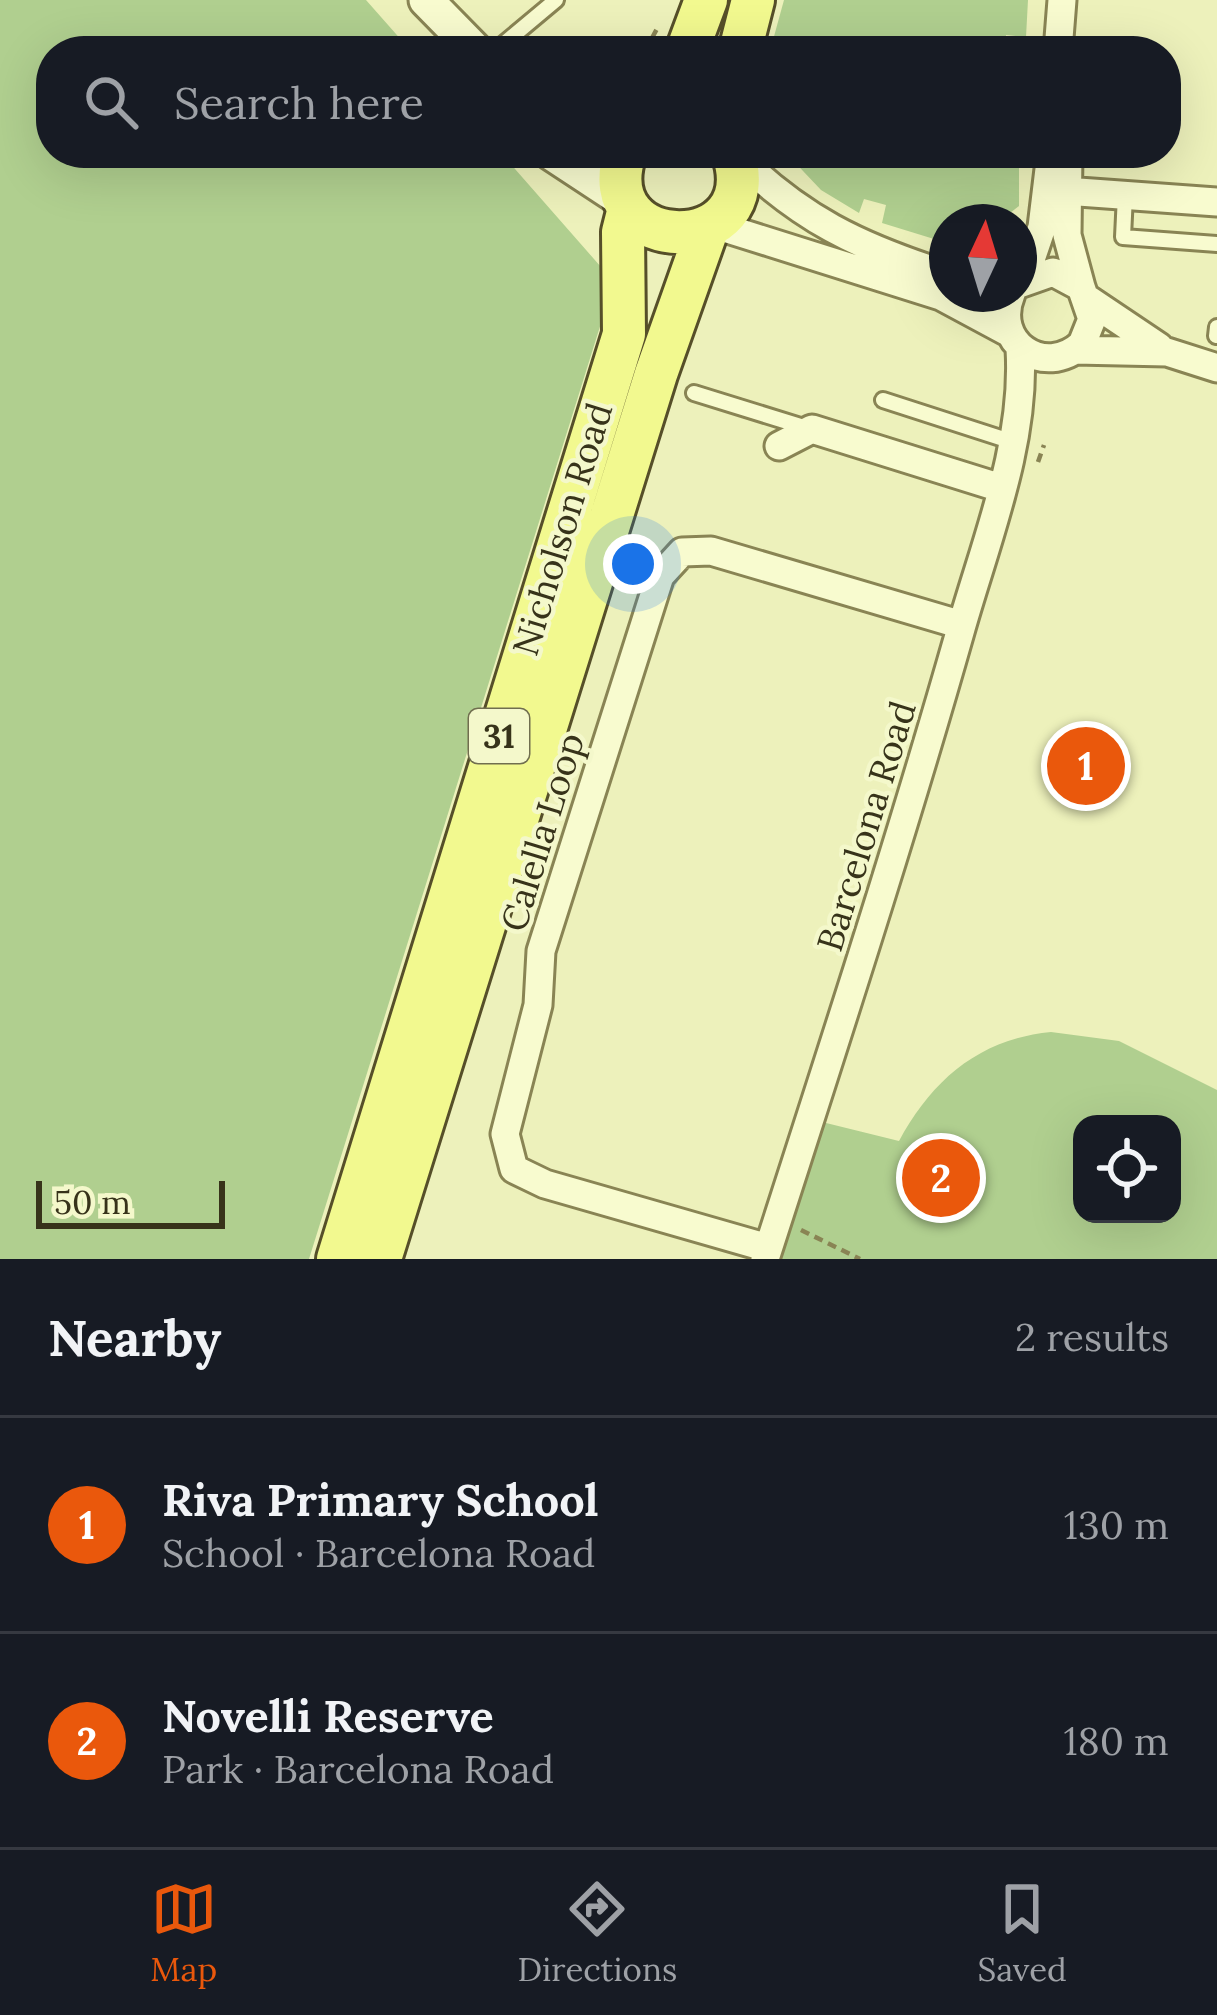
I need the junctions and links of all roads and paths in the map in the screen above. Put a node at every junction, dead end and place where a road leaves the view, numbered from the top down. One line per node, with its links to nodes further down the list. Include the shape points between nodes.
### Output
1 (409, 0): 8 (street)
2 (426, 0): 9 (street)
3 (556, 0): 10 (lane)
4 (706, 0): 11 (main road)
5 (752, 0): 12 (main road)
6 (1062, 0): 13 (street)
7 (1079, 0): 14 (street)
8 (437, 36)
9 (461, 36)
10 (513, 36)
11 (693, 36)
12 (744, 36)
13 (1059, 36)
14 (1077, 36)
15 (573, 168): 24 (street)
16 (622, 168): 24 (main road, 31)
17 (734, 168): 25 (main road, 31, via 735,194)
18 (749, 168): 28 (street, via 836,234)
19 (1048, 168): 26 (street)
20 (1067, 168): 21 (street)
21 (1066, 191): 22 (street); 30 (street, via 1067,235)
22 (1125, 195): 23 (street); 27 (lane, via 1123,237)
23 (1217, 202)
24 (628, 206): 25 (main road, via 647,226 671,234); 47 (main road, Nicholson Road / 31, via 624,334)
25 (710, 226): 34 (street, via 941,296); 48 (main road, Nicholson Road / 31, via 656,374)
26 (1037, 240)
27 (1217, 244)
28 (929, 268)
29 (1037, 278): 30 (street, via 1053,272)
30 (1085, 294): 35 (street); 36 (street, via 1090,328)
31 (1006, 312): 34 (street)
32 (1217, 327): 33 (lane)
33 (1216, 336)
34 (1014, 340): 36 (street, via 1035,357); 40 (street, Barcelona Road)
35 (1168, 352): 36 (street); 37 (street)
36 (1068, 354): 40 (street, Barcelona Road)
37 (1217, 368)
38 (694, 393): 41 (lane)
39 (883, 400): 42 (lane)
40 (1022, 409): 42 (street, Barcelona Road)
41 (812, 429): 43 (street); 44 (street)
42 (1013, 442): 44 (street, Barcelona Road)
43 (779, 446)
44 (1000, 488): 45 (street, Barcelona Road)
45 (962, 625): 46 (street, Barcelona Road); 46 (street, Calella Loop, via 711,551 682,553 660,576 542,951 538,1005 505,1134 514,1169 545,1184)
46 (781, 1241): 49 (path)
47 (338, 1259)
48 (380, 1259)
49 (860, 1259)

